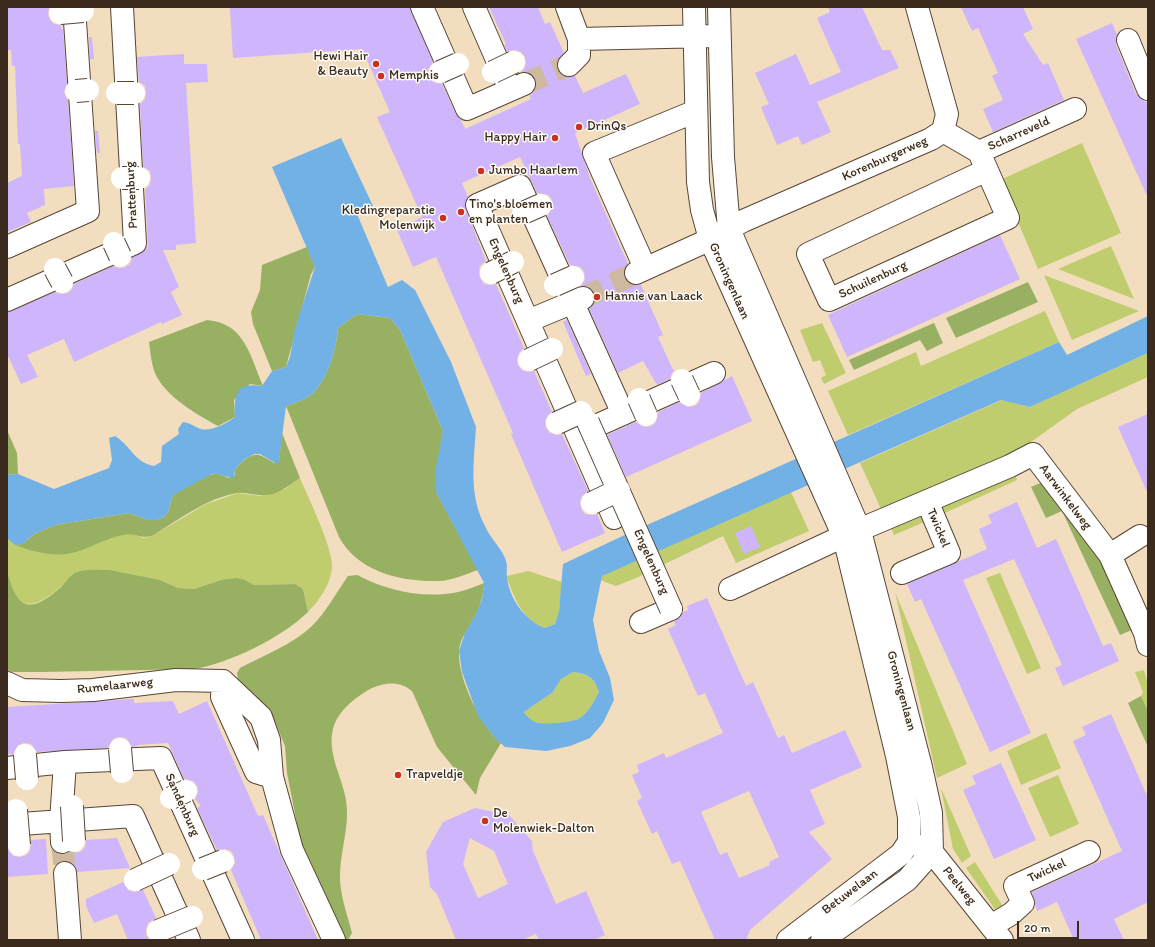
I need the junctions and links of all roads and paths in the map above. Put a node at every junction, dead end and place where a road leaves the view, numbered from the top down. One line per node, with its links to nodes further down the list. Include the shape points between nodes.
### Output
1 (122, 7): 26 (street, Prattenburg, via 135,243)
2 (422, 7): 3 (street, via 467,109 517,87)
3 (474, 7)
4 (567, 7): 11 (street)
5 (694, 7): 10 (street, Groningenlaan)
6 (719, 7): 9 (street, Groningenlaan)
7 (916, 7): 19 (street, Korenburgerweg, via 947,114)
8 (72, 10): 23 (street, via 88,211)
9 (720, 35): 10 (street); 21 (street, Groningenlaan, via 723,173)
10 (695, 36): 11 (street); 18 (street, Groningenlaan)
11 (579, 39): 14 (street, via 578,55)
12 (1128, 40): 16 (street)
13 (514, 62): 15 (street, bridge)
14 (569, 64)
15 (493, 72)
16 (1148, 89)
17 (1075, 109): 20 (street, Scharreveld)
18 (696, 111): 22 (street, Groningenlaan, via 698,182); 22 (street, via 594,153 640,270)
19 (943, 131): 20 (street, Scharreveld); 21 (street, Korenburgerweg, via 931,139)
20 (983, 161): 20 (street, Schuilenburg, via 808,254 829,300 1008,218)
21 (729, 229): 22 (street, Korenburgerweg); 35 (street, Groningenlaan)
22 (710, 239): 35 (street, Groningenlaan)
23 (7, 247)
24 (513, 262): 25 (street, bridge)
25 (492, 273)
26 (7, 300)
27 (577, 300): 28 (street); 28 (street, Engelenburg, via 520,186 477,205); 32 (street, Engelenburg)
28 (528, 321): 34 (street, Engelenburg)
29 (552, 349): 30 (street, bridge)
30 (529, 360)
31 (714, 373): 32 (street)
32 (623, 414): 34 (street)
33 (557, 423): 34 (street, bridge)
34 (582, 423): 36 (street, Engelenburg, bridge); 39 (street, Engelenburg)
35 (813, 444): 40 (street, Groningenlaan)
36 (619, 490): 38 (street, bridge); 45 (street, Engelenburg, bridge, via 672,609)
37 (927, 501): 40 (street, Aarwinkelweg); 42 (street, Aarwinkelweg, via 1033,454); 43 (street, Twickel, via 949,553)
38 (592, 503)
39 (614, 518)
40 (852, 534): 44 (street, Aarwinkelweg); 56 (street, Groningenlaan, via 909,817); 58 (street, Groningenlaan, via 921,767 930,813)
41 (1140, 536): 42 (street)
42 (1110, 555): 46 (street, Aarwinkelweg)
43 (902, 573)
44 (730, 589)
45 (641, 622)
46 (1148, 645)
47 (7, 683): 71 (street, Rumelaarweg, via 22,690 61,691 93,690 176,680 223,681 260,717 269,740 272,777 292,850)
48 (120, 749): 52 (street, bridge)
49 (25, 755): 53 (street, bridge)
50 (65, 762): 51 (street, Sandenburg); 55 (street); 70 (street, Sandenburg, via 161,758)
51 (7, 768)
52 (122, 772)
53 (27, 779)
54 (11, 818): 55 (street); 57 (street, bridge)
55 (67, 828): 69 (street, via 133,816)
56 (909, 842): 58 (street, Peelweg); 72 (street, Betuwelaan, via 901,854)
57 (19, 845)
58 (932, 852): 67 (street, Peelweg); 73 (street, Betuwelaan, via 907,880)
59 (1089, 852): 67 (street, Twickel, via 1015,886 1022,903)
60 (223, 860): 62 (street, bridge)
61 (169, 864): 64 (street, bridge)
62 (203, 869)
63 (65, 873): 68 (street)
64 (135, 880)
65 (192, 917): 66 (street, bridge)
66 (158, 931)
67 (997, 933)
68 (70, 940)
69 (189, 940)
70 (242, 940)
71 (334, 940)
72 (788, 940)
73 (822, 940)

